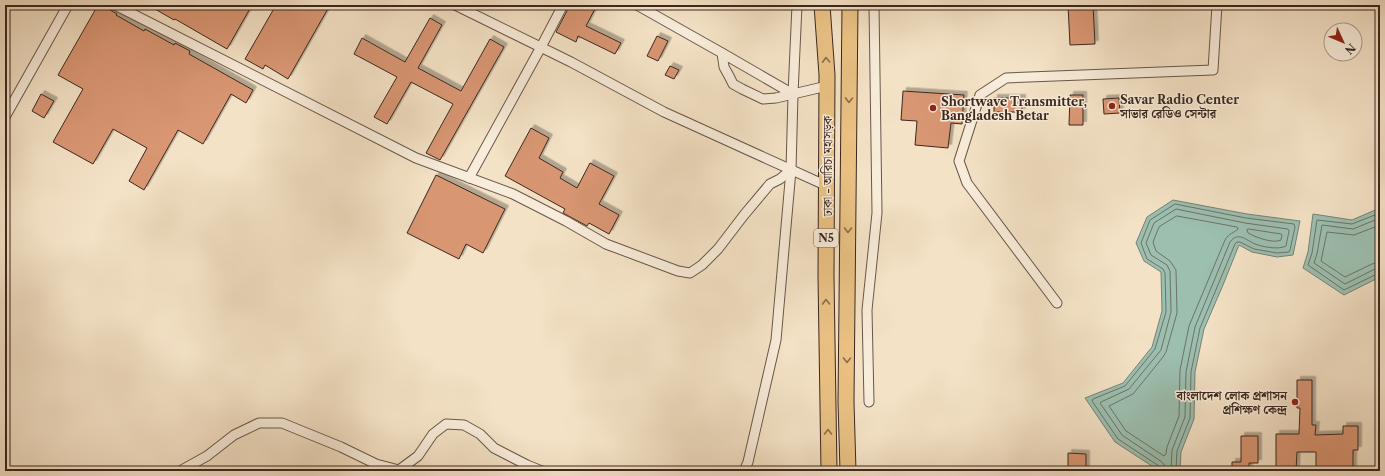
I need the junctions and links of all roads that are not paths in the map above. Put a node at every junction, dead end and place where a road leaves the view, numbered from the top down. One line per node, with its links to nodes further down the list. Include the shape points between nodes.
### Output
1 (68, 5): 15 (street)
2 (115, 5): 17 (street, via 416,158)
3 (455, 5): 11 (street)
4 (563, 5): 11 (street)
5 (637, 5): 12 (street)
6 (797, 5): 14 (street)
7 (822, 5): 13 (highway, ঢাকা - আরিচা মহাসড়ক / N5, one-way to 7)
8 (850, 5): 25 (highway, ঢাকা - আরিচা মহাসড়ক / N5, one-way to 25, via 846,394)
9 (874, 5): 20 (street, via 877,212 867,310)
10 (1217, 5): 19 (street, via 1213,70 1006,78 980,95 959,161 967,183)
11 (542, 47): 16 (street, via 664,112); 17 (street)
12 (722, 53): 14 (street); 14 (street, via 724,67 729,76 734,84 742,89 763,99)
13 (827, 86): 14 (street); 18 (highway, ঢাকা - আরিচা মহাসড়ক / N5)
14 (793, 94): 16 (street)
15 (5, 117)
16 (791, 170): 17 (street, via 770,184 718,249 690,273 678,271 606,244 513,194); 18 (street); 23 (street, via 776,340)
17 (469, 178)
18 (827, 186): 24 (highway, ঢাকা - আরিচা মহাসড়ক / N5, one-way to 18)
19 (1057, 304)
20 (869, 402)
21 (180, 471): 22 (street, via 207,456 234,435 259,424 282,423 376,464 399,470 418,456 434,434 446,424 464,425 480,434 494,448)
22 (542, 471)
23 (744, 471)
24 (829, 471)
25 (848, 471)

